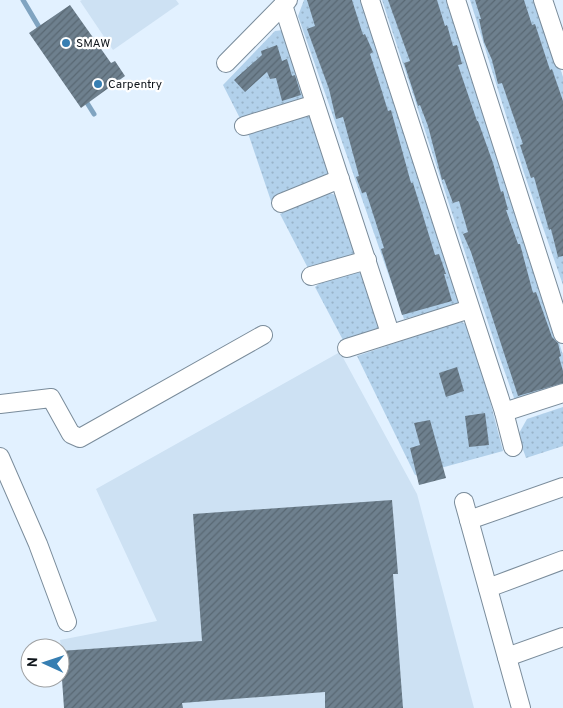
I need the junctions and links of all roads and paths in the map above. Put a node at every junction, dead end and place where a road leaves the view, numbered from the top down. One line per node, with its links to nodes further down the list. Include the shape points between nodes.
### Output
1 (370, 0): 13 (street)
2 (456, 0): 15 (street)
3 (543, 0): 5 (street)
4 (285, 2): 6 (street); 7 (street)
5 (563, 60)
6 (226, 63)
7 (315, 104): 8 (street); 9 (street)
8 (244, 126)
9 (340, 180): 10 (street); 11 (street)
10 (281, 204)
11 (367, 260): 12 (street); 14 (street)
12 (310, 276)
13 (470, 309): 14 (street); 20 (street)
14 (390, 333): 17 (street)
15 (563, 334)
16 (263, 335): 19 (street, via 80,438 71,434 51,398)
17 (347, 348)
18 (563, 393): 20 (street)
19 (0, 404)
20 (504, 412): 21 (street)
21 (513, 447)
22 (0, 457): 28 (street)
23 (563, 487): 25 (street)
24 (464, 502): 25 (street)
25 (469, 520): 27 (street)
26 (563, 560): 27 (street)
27 (488, 588): 30 (street)
28 (67, 622)
29 (563, 637): 30 (street)
30 (507, 657): 31 (street)
31 (521, 708)

